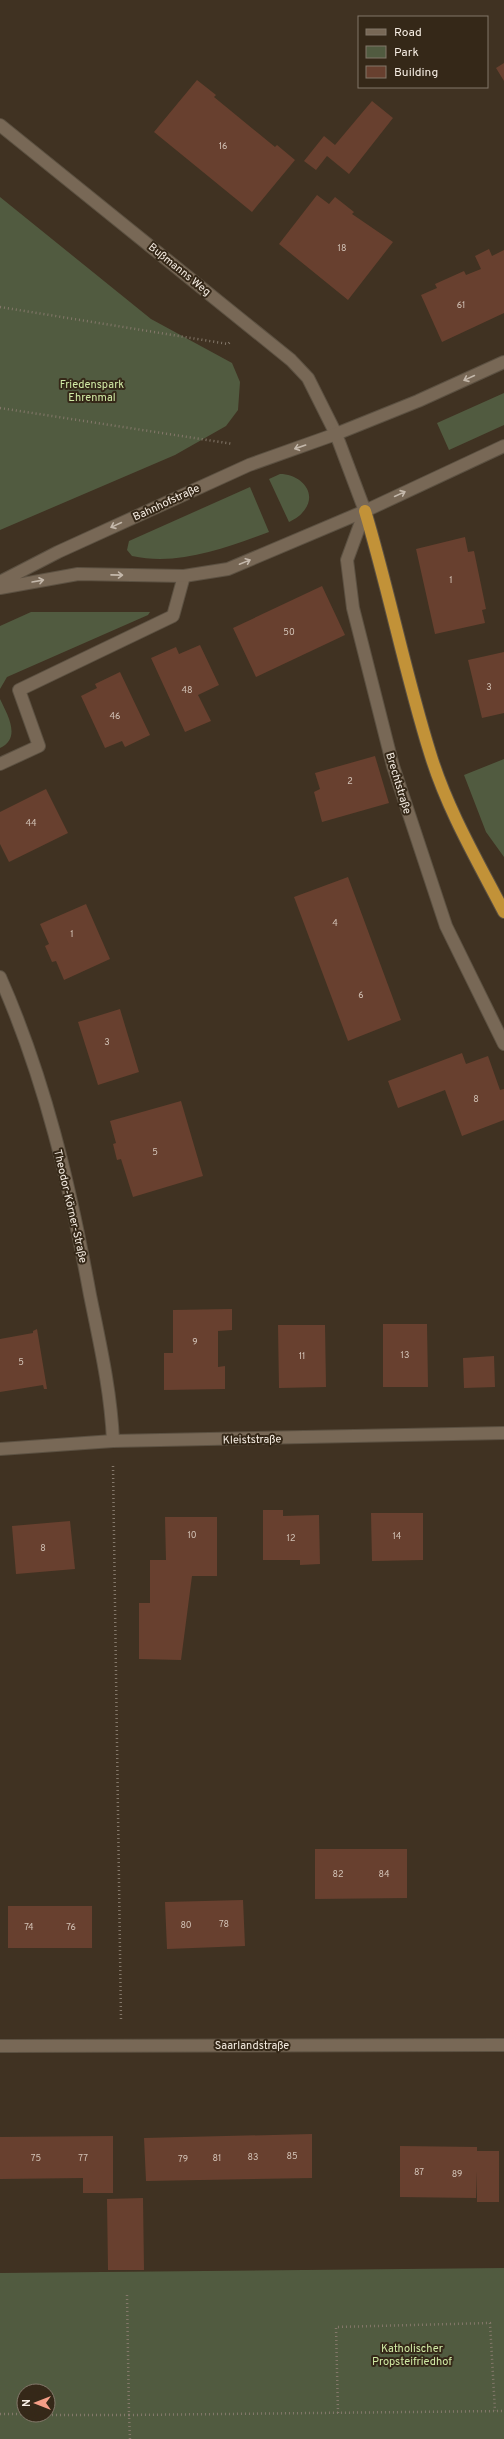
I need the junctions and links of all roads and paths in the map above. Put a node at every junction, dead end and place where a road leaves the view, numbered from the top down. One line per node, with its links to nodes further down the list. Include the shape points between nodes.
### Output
1 (0, 125): 3 (street, Bußmanns Weg)
2 (0, 307): 3 (path, via 228,344)
3 (249, 326): 6 (street, Bußmanns Weg, via 291,360 308,378)
4 (504, 362): 6 (street, Bahnhofstraße, one-way to 6)
5 (0, 408): 8 (path, via 239,445)
6 (336, 434): 8 (street, Bahnhofstraße, one-way to 8); 9 (street)
7 (504, 446): 9 (street, one-way to 7)
8 (249, 465): 11 (street, Bahnhofstraße, one-way to 11, via 58,552)
9 (365, 511): 10 (street, one-way to 9, via 228,569); 14 (highway, via 430,754 462,834); 17 (street, Brechtstraße, via 347,560 354,608 393,766 446,926)
10 (184, 576): 12 (street, one-way to 10, via 78,574); 13 (street, via 172,616 19,690 39,746)
11 (0, 582)
12 (0, 588)
13 (0, 764)
14 (500, 898): 15 (highway)
15 (504, 912)
16 (0, 977): 19 (street, Theodor-Körner-Straße, via 18,1018 41,1089 72,1201 112,1406)
17 (504, 1044)
18 (504, 1434): 19 (street, Kleiststraße)
19 (113, 1441): 20 (street, Kleiststraße); 21 (path)
20 (0, 1449)
21 (121, 2045): 22 (street, Saarlandstraße); 23 (street, Saarlandstraße)
22 (504, 2045)
23 (0, 2046)
24 (127, 2295): 31 (path)
25 (495, 2411): 26 (path); 27 (path); 27 (path, via 490,2323 336,2327)
26 (504, 2411)
27 (338, 2413): 31 (path)
28 (0, 2414): 29 (path)
29 (16, 2414)
30 (56, 2414): 31 (path)
31 (129, 2415): 32 (path)
32 (130, 2439)

